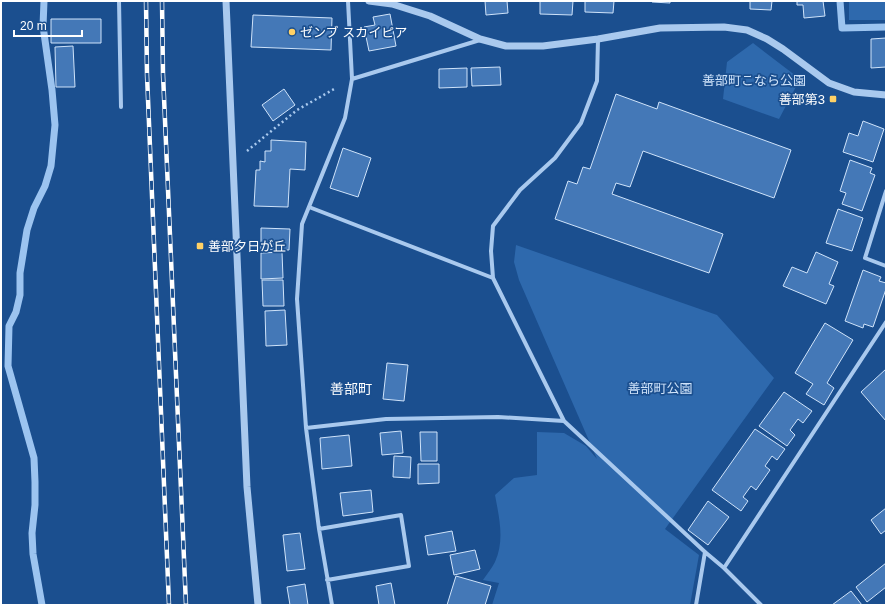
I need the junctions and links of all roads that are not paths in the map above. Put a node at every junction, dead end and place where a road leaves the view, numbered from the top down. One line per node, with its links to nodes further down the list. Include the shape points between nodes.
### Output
1 (119, 1): 9 (street)
2 (226, 1): 21 (street, via 248,487)
3 (348, 1): 7 (street)
4 (368, 1): 5 (street, via 392,4 430,16)
5 (480, 39): 6 (street, via 506,46 543,46); 7 (street)
6 (598, 39): 8 (street, via 660,28 724,27 747,30 783,49 829,83 854,92); 13 (street, via 597,81 581,123 555,158 520,190 493,226)
7 (352, 79): 11 (street, via 345,118)
8 (886, 95)
9 (121, 107)
10 (886, 192): 12 (street, via 865,258)
11 (309, 207): 13 (street); 16 (street, via 302,224 297,299)
12 (886, 266)
13 (493, 278): 15 (street)
14 (886, 322): 19 (street)
15 (564, 421): 16 (street, via 498,416 386,419); 18 (street)
16 (306, 428): 17 (street)
17 (319, 529): 20 (street); 20 (street, via 401,515 409,566)
18 (705, 552): 19 (street); 23 (street)
19 (724, 568): 24 (street)
20 (327, 580): 22 (street)
21 (258, 605)
22 (332, 605)
23 (696, 605)
24 (761, 605)

